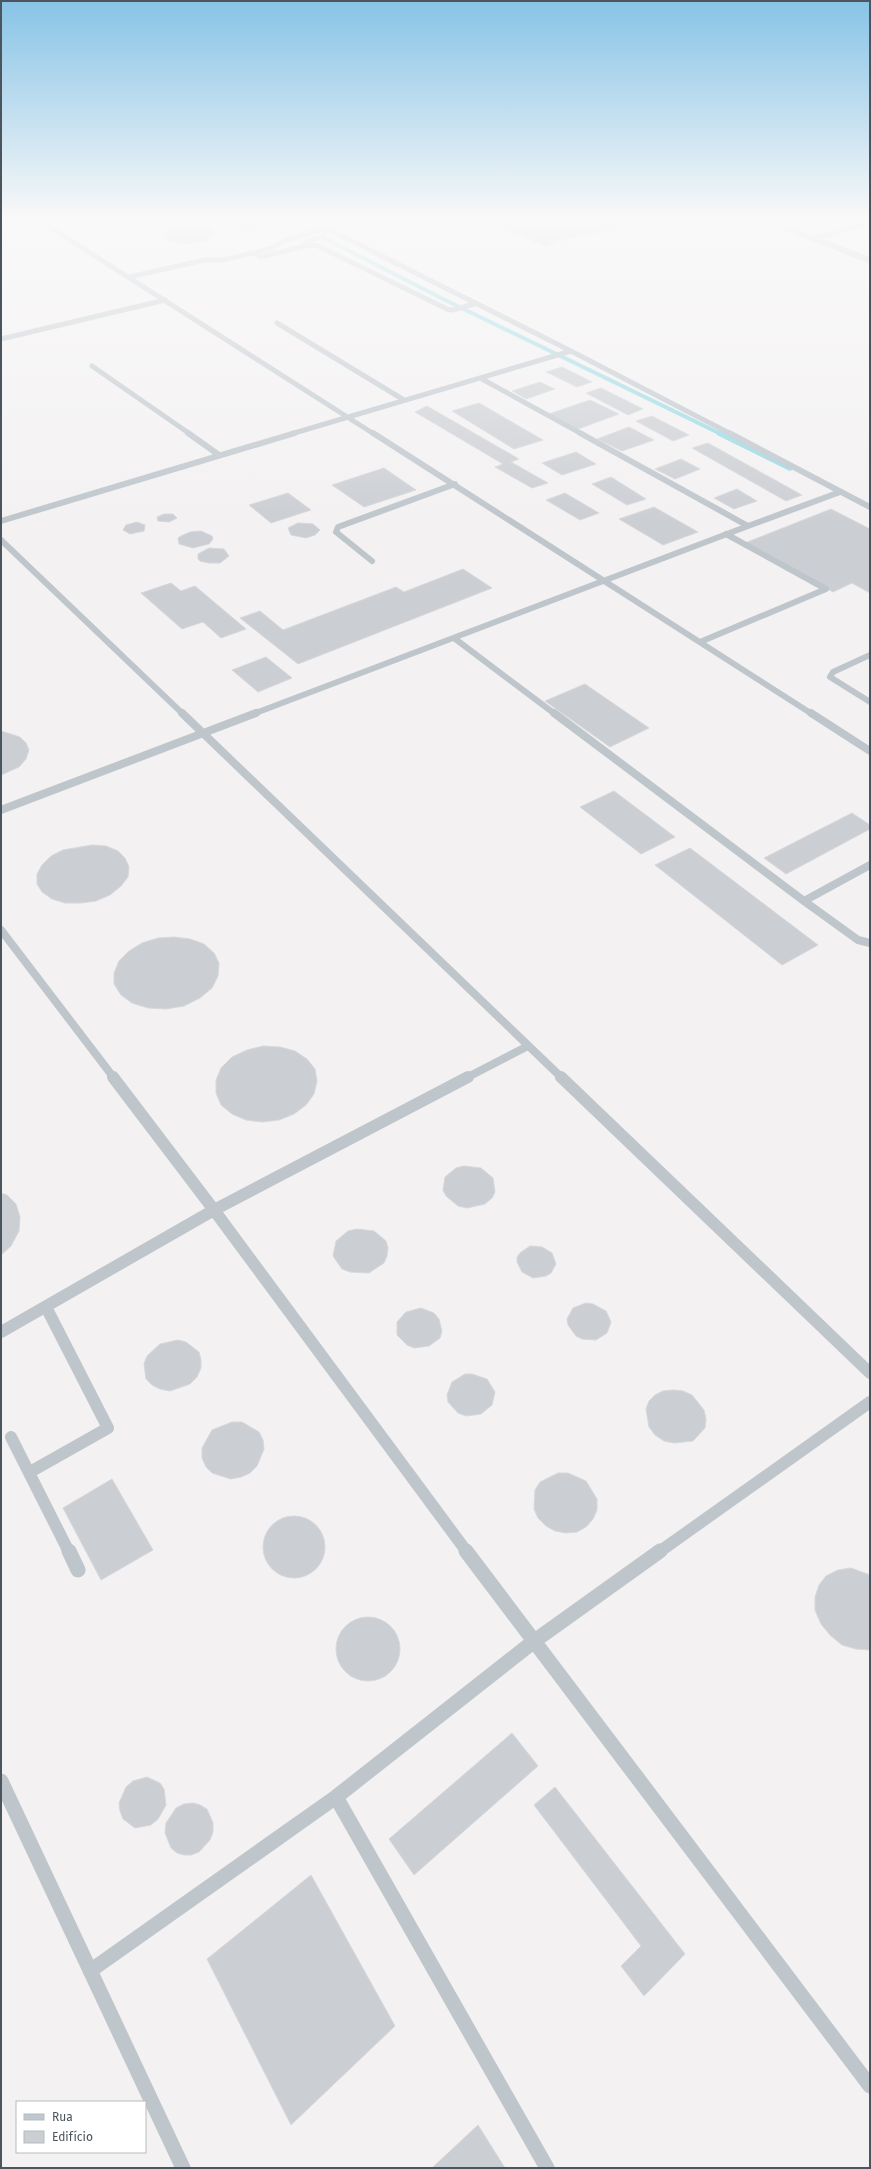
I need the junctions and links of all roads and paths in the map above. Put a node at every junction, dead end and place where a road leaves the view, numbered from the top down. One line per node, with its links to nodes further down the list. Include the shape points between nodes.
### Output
1 (80, 320): 5 (lane)
2 (196, 320): 10 (lane)
3 (507, 320): 6 (lane)
4 (277, 323): 9 (lane)
5 (1, 339)
6 (571, 351): 8 (lane); 13 (lane)
7 (92, 366): 11 (lane)
8 (482, 379): 9 (lane); 16 (lane)
9 (404, 400): 10 (lane)
10 (347, 417): 11 (lane); 12 (lane)
11 (219, 455): 15 (lane)
12 (455, 484): 19 (lane, via 338,527 336,532); 20 (lane)
13 (840, 492): 14 (lane); 16 (lane)
14 (870, 507)
15 (1, 521)
16 (748, 526): 17 (lane)
17 (726, 534): 20 (lane); 22 (lane, via 826,589)
18 (1, 540): 25 (lane)
19 (372, 561)
20 (603, 580): 21 (lane); 22 (lane)
21 (454, 638): 25 (lane); 29 (lane)
22 (700, 642): 26 (lane)
23 (870, 655): 24 (lane, via 833,672 830,677)
24 (870, 702)
25 (203, 733): 27 (lane); 32 (lane)
26 (870, 751)
27 (1, 810)
28 (870, 865): 29 (lane)
29 (804, 901): 31 (lane, via 858,940)
30 (1, 930): 33 (lane)
31 (870, 943)
32 (528, 1046): 33 (lane); 36 (lane)
33 (214, 1210): 34 (lane); 41 (lane)
34 (46, 1307): 35 (lane); 39 (lane, via 108,1428)
35 (1, 1332)
36 (870, 1373)
37 (870, 1402): 41 (lane)
38 (11, 1437): 39 (lane)
39 (30, 1472): 40 (lane)
40 (78, 1570)
41 (533, 1642): 43 (lane); 45 (lane)
42 (1, 1781): 44 (lane)
43 (336, 1797): 44 (lane); 47 (lane)
44 (90, 1971): 46 (lane)
45 (870, 2086)
46 (182, 2168)
47 (547, 2168)

